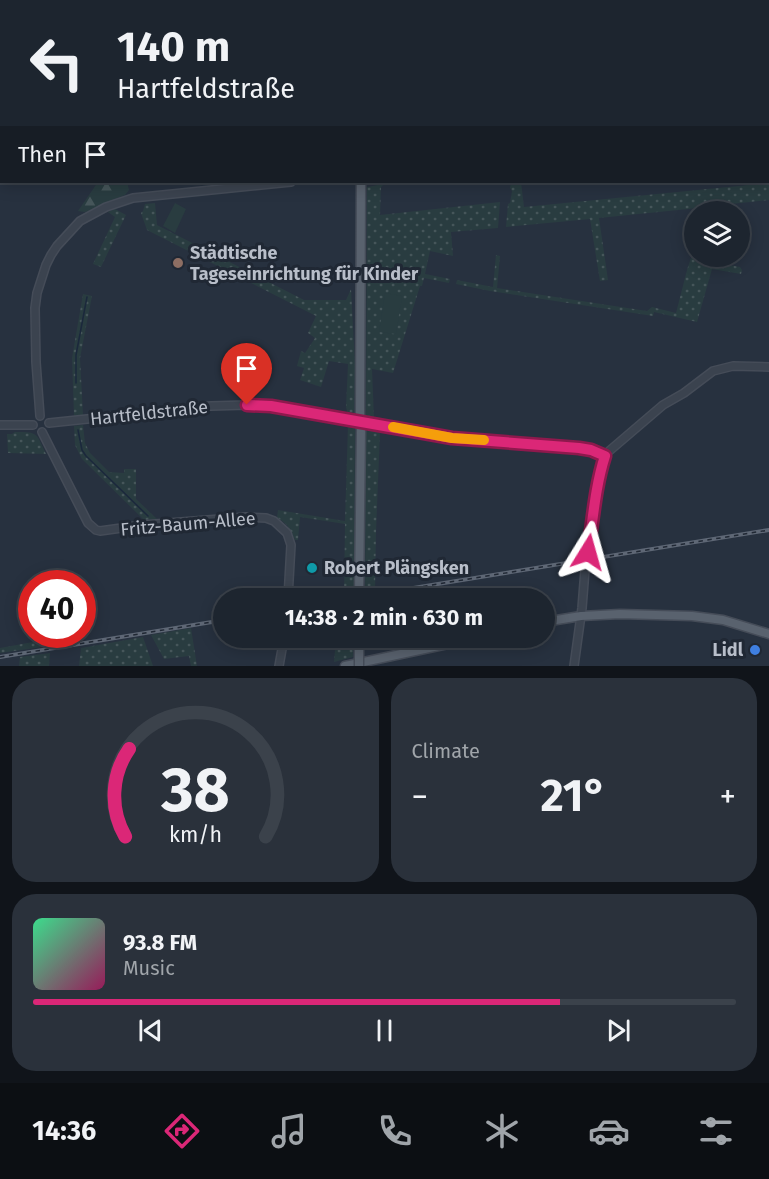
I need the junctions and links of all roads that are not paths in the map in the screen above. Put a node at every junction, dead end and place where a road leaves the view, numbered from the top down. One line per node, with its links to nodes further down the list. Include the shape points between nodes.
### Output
1 (281, 183): 4 (street, via 134,198 81,221 51,255 37,293 34,308)
2 (361, 183): 11 (main road, bridge)
3 (769, 367): 9 (street, via 733,366 713,371 663,405)
4 (40, 416): 5 (street); 7 (street)
5 (49, 423): 8 (street); 9 (street, Hartfeldstraße, via 212,406 271,406 452,438 579,448)
6 (0, 425): 7 (street)
7 (33, 425): 8 (street)
8 (42, 432): 10 (street, Fritz-Baum-Allee, via 96,530 266,518 284,529 291,545)
9 (605, 456): 12 (street, via 593,515)
10 (289, 588)
11 (359, 588)
12 (581, 616): 13 (main road); 14 (main road, via 692,616 723,620); 23 (street)
13 (555, 620)
14 (769, 634)
15 (282, 648): 19 (street)
16 (284, 648): 20 (street)
17 (359, 648): 22 (main road, bridge)
18 (429, 648): 21 (main road)
19 (279, 666)
20 (284, 666)
21 (345, 666)
22 (359, 666)
23 (574, 666)

